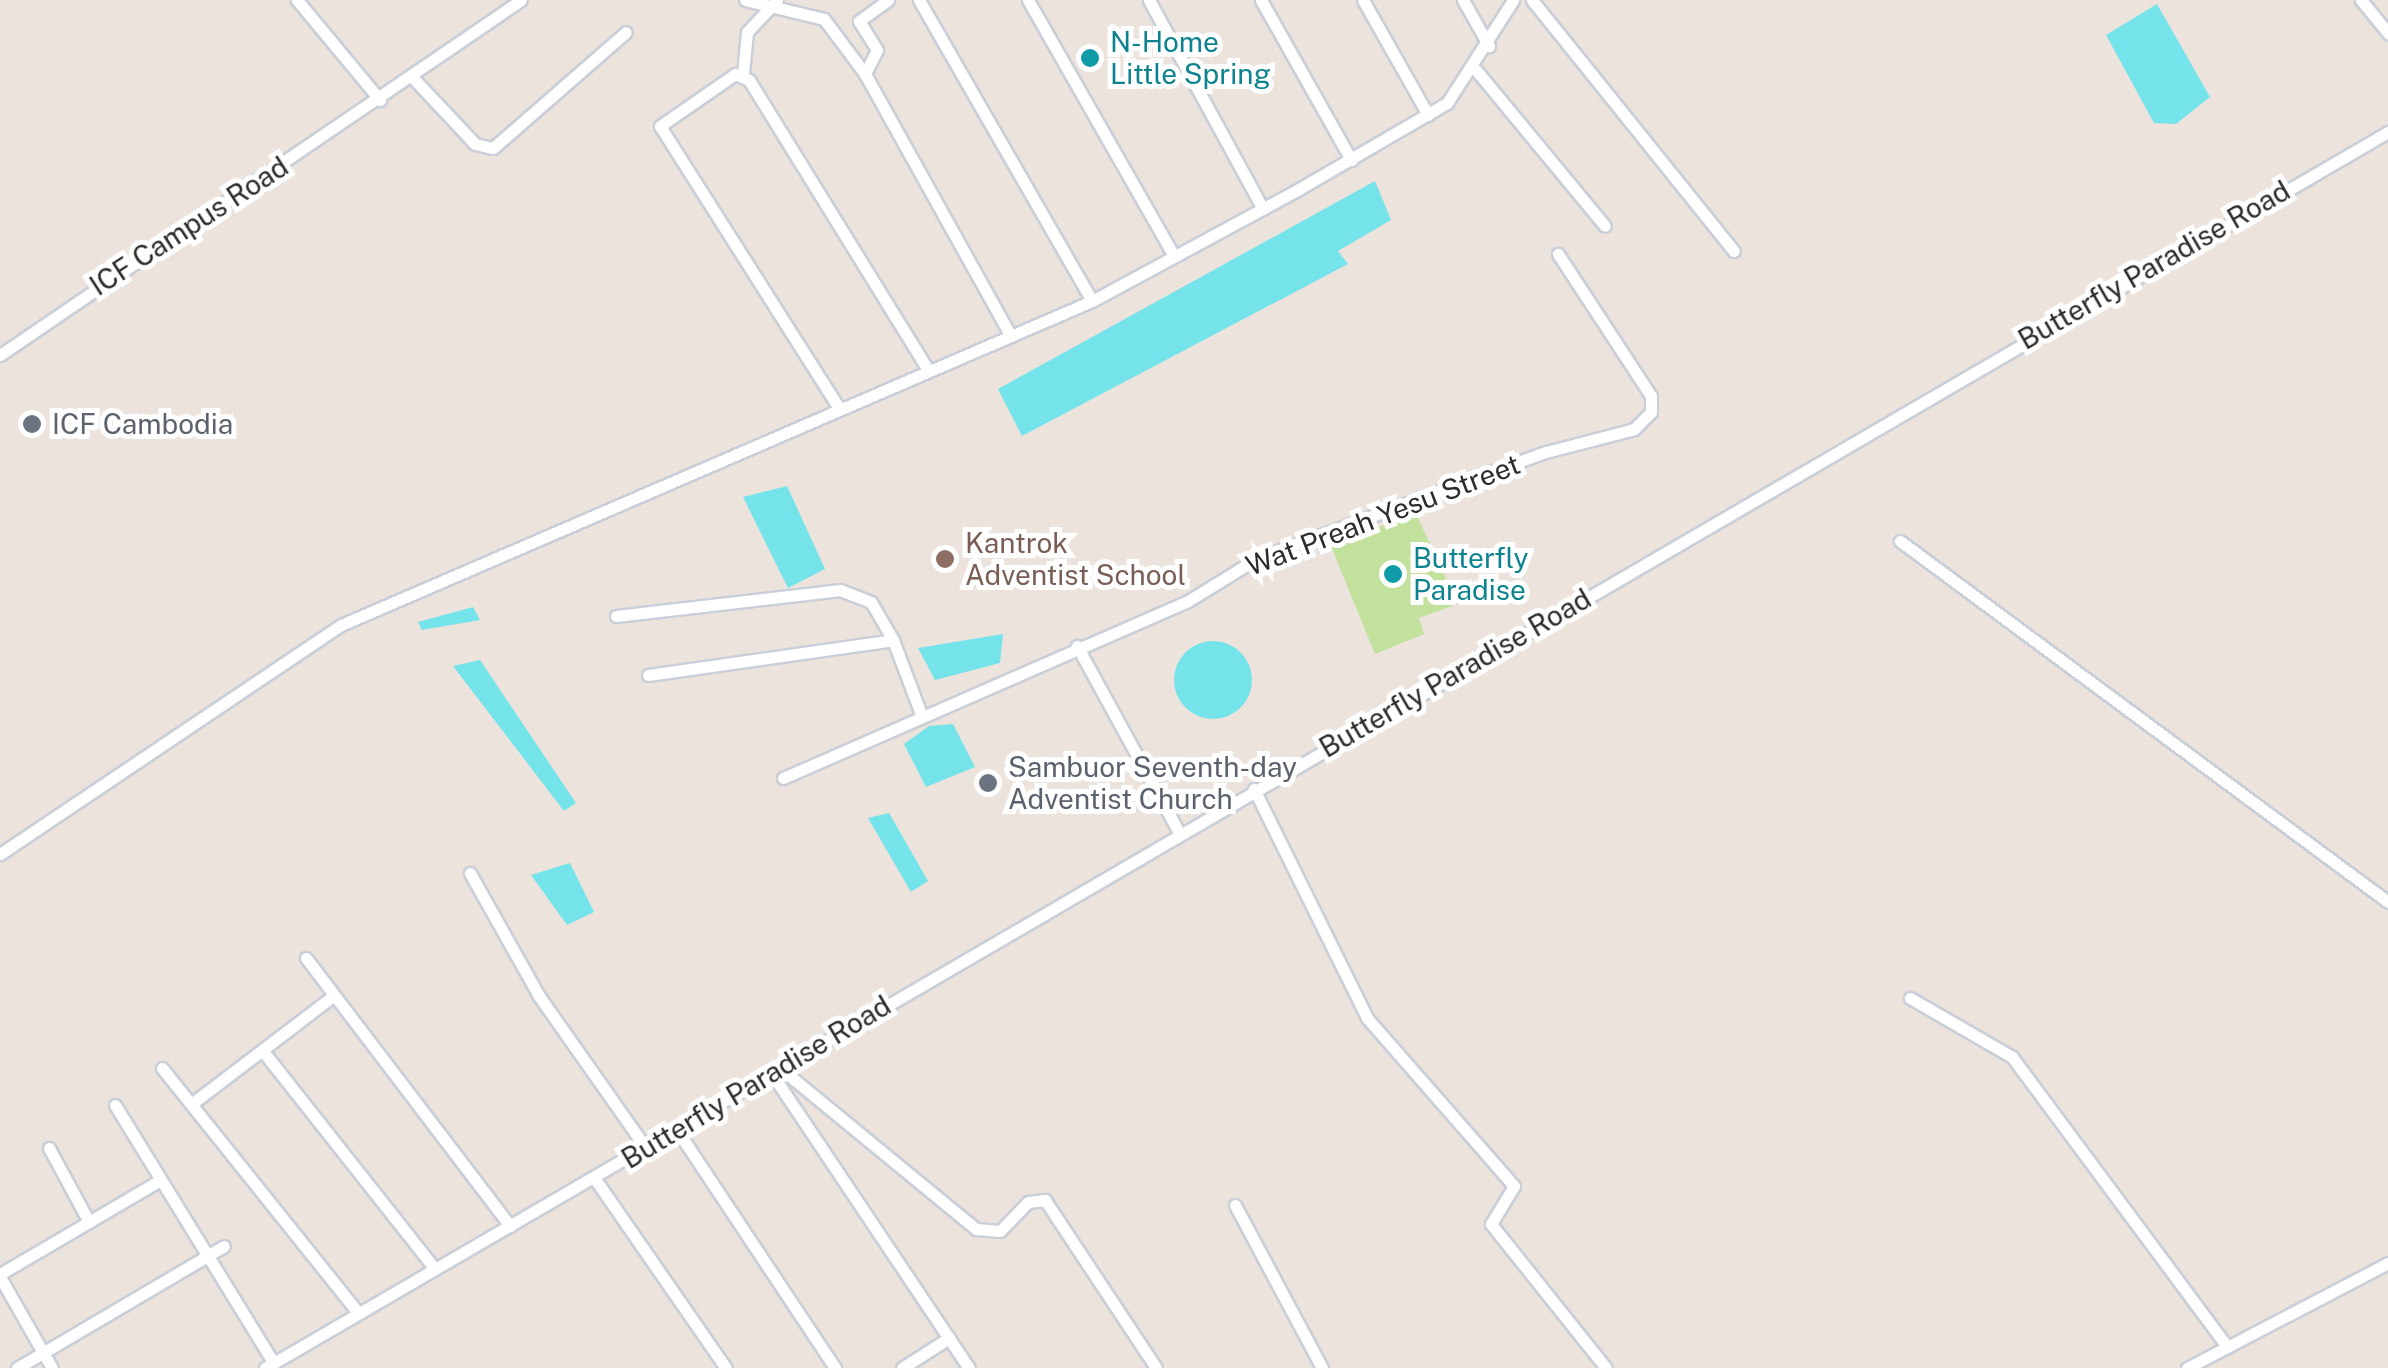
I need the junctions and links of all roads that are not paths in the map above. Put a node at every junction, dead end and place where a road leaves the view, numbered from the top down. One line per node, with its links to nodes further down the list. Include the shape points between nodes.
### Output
1 (297, 0): 23 (street)
2 (522, 0): 22 (street, ICF Campus Road)
3 (744, 0): 15 (street)
4 (777, 0): 15 (street)
5 (888, 0): 21 (street, via 860,21 877,50)
6 (919, 0): 32 (street)
7 (1028, 0): 31 (street)
8 (1149, 0): 27 (street)
9 (1260, 0): 26 (street)
10 (1364, 0): 24 (street)
11 (1464, 0): 18 (street)
12 (1512, 0): 18 (street)
13 (1532, 0): 29 (street)
14 (2360, 0): 17 (street)
15 (766, 9): 20 (street, via 747,32); 21 (street, via 824,19)
16 (626, 32): 22 (street, via 493,148 464,134)
17 (2388, 32)
18 (1489, 46): 19 (street)
19 (1476, 70): 24 (street); 28 (street)
20 (743, 74): 35 (street); 36 (street, via 660,126)
21 (864, 74): 33 (street)
22 (414, 79): 23 (street, ICF Campus Road)
23 (380, 100): 34 (street, ICF Campus Road)
24 (1428, 116): 26 (street)
25 (2388, 132): 44 (street, Butterfly Paradise Road)
26 (1350, 160): 27 (street)
27 (1263, 209): 31 (street)
28 (1606, 226)
29 (1734, 251)
30 (1558, 254): 40 (street, Wat Preah Yesu Street, via 1650,396 1651,412 1634,429 1256,559 1188,601)
31 (1174, 256): 32 (street)
32 (1092, 301): 33 (street)
33 (1012, 336): 35 (street)
34 (0, 355)
35 (928, 370): 36 (street)
36 (837, 405): 46 (street, via 340,625)
37 (1900, 542): 48 (street)
38 (616, 616): 39 (street, via 840,590 871,602)
39 (893, 640): 41 (street); 42 (street)
40 (1077, 646): 42 (street, Wat Preah Yesu Street); 45 (street)
41 (648, 675)
42 (920, 714): 43 (street, Wat Preah Yesu Street)
43 (783, 778)
44 (1254, 789): 45 (street, Butterfly Paradise Road); 83 (street, via 1367,1018 1514,1186 1491,1224)
45 (1180, 834): 54 (street, Butterfly Paradise Road)
46 (0, 854)
47 (470, 873): 59 (street, via 539,996)
48 (2388, 902)
49 (306, 958): 50 (street)
50 (333, 996): 52 (street); 64 (street)
51 (1910, 998): 72 (street, via 1961,1020 2012,1057)
52 (262, 1050): 55 (street); 68 (street)
53 (162, 1068): 55 (street)
54 (776, 1071): 57 (street, Butterfly Paradise Road); 71 (street); 81 (street, via 976,1229 1000,1230 1028,1202 1045,1200)
55 (194, 1102): 70 (street)
56 (115, 1105): 61 (street)
57 (677, 1130): 59 (street, Butterfly Paradise Road); 78 (street)
58 (49, 1148): 63 (street)
59 (646, 1148): 60 (street, Butterfly Paradise Road)
60 (595, 1179): 64 (street, Butterfly Paradise Road); 77 (street)
61 (156, 1183): 63 (street); 66 (street)
62 (1235, 1205): 82 (street)
63 (89, 1222): 69 (street)
64 (510, 1226): 68 (street, Butterfly Paradise Road)
65 (224, 1246): 66 (street)
66 (204, 1260): 73 (street); 74 (street)
67 (2388, 1263): 72 (street)
68 (434, 1268): 70 (street, Butterfly Paradise Road)
69 (0, 1276): 73 (street)
70 (358, 1313): 74 (street, Butterfly Paradise Road)
71 (950, 1338): 79 (street); 80 (street)
72 (2227, 1346): 84 (street)
73 (43, 1353): 75 (street); 76 (street)
74 (269, 1366)
75 (17, 1368)
76 (52, 1368)
77 (726, 1368)
78 (836, 1368)
79 (902, 1368)
80 (969, 1368)
81 (1156, 1368)
82 (1322, 1368)
83 (1606, 1368)
84 (2187, 1368)

